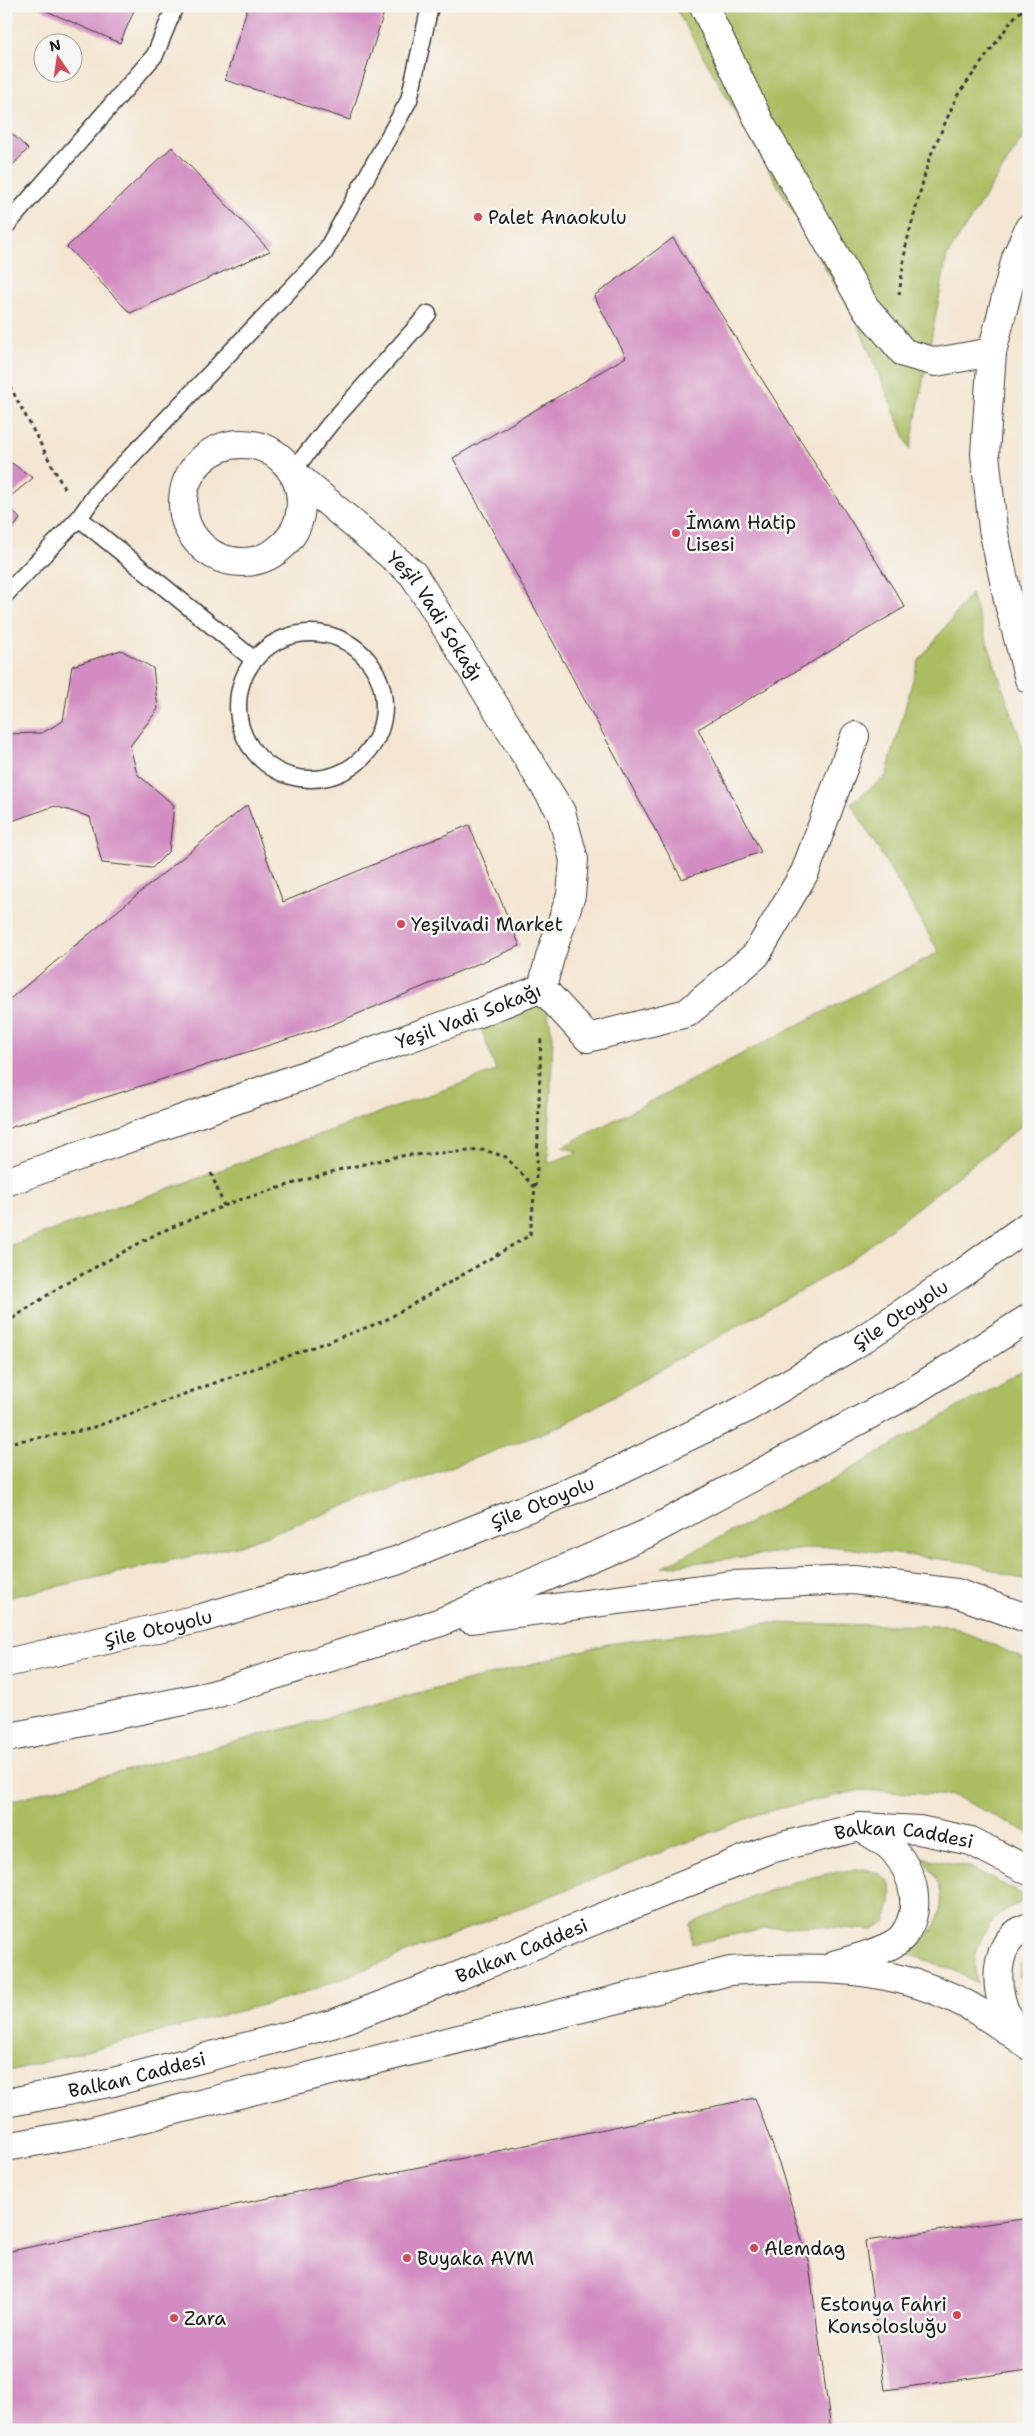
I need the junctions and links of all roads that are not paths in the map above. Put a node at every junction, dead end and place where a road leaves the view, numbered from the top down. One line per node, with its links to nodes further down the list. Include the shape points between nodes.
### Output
1 (175, 6): 4 (lane, via 156,55)
2 (430, 6): 9 (lane, via 409,100 324,254 98,491)
3 (704, 6): 7 (main road, via 759,121 865,307 904,353 936,362)
4 (6, 226)
5 (1029, 228): 7 (main road, via 1016,258)
6 (428, 314): 8 (lane, via 330,424)
7 (992, 352): 12 (main road, via 985,454 992,520 1008,604)
8 (292, 472): 8 (main road, Yeşil Vadi Sokağı, via 276,454 259,446 240,444 221,448 204,457 184,489 183,508 188,527 199,544 214,556 233,562 253,561 272,554 287,541 298,524 301,505); 14 (main road, Yeşil Vadi Sokağı, via 413,574 561,812 574,860 571,896)
9 (79, 518): 10 (lane); 11 (lane)
10 (6, 594)
11 (254, 659): 11 (lane, via 241,682 237,707 242,732 255,754 283,773 299,778 324,779 348,769 368,753 380,733 385,710 383,687 374,666 358,649 338,637 315,632 292,634 271,644)
12 (1029, 679)
13 (855, 736): 14 (main road, via 805,872 756,955 687,1013 588,1038)
14 (542, 988): 15 (main road, Yeşil Vadi Sokağı)
15 (6, 1182)
16 (1029, 1225): 20 (main road, Şile Otoyolu, via 854,1345 743,1410 596,1481 396,1561 202,1618)
17 (1029, 1318): 19 (main road, via 912,1392 646,1534)
18 (1029, 1619): 19 (main road, via 956,1593 853,1580 733,1586)
19 (442, 1622): 21 (main road, via 212,1694)
20 (6, 1663)
21 (6, 1738)
22 (860, 1827): 23 (main road, Balkan Caddesi, via 919,1830 971,1841); 25 (main road, via 894,1850 914,1884 915,1910 902,1936 877,1951); 27 (main road, Balkan Caddesi, via 770,1850 332,2024 113,2082)
23 (1029, 1871)
24 (1029, 1927): 26 (main road, via 1020,1930 1005,1946 998,1971 1004,2009)
25 (820, 1968): 26 (main road, via 876,1973 924,1984 973,2006); 28 (main road, via 730,1971 84,2133)
26 (1027, 2045)
27 (6, 2103)
28 (6, 2147)

